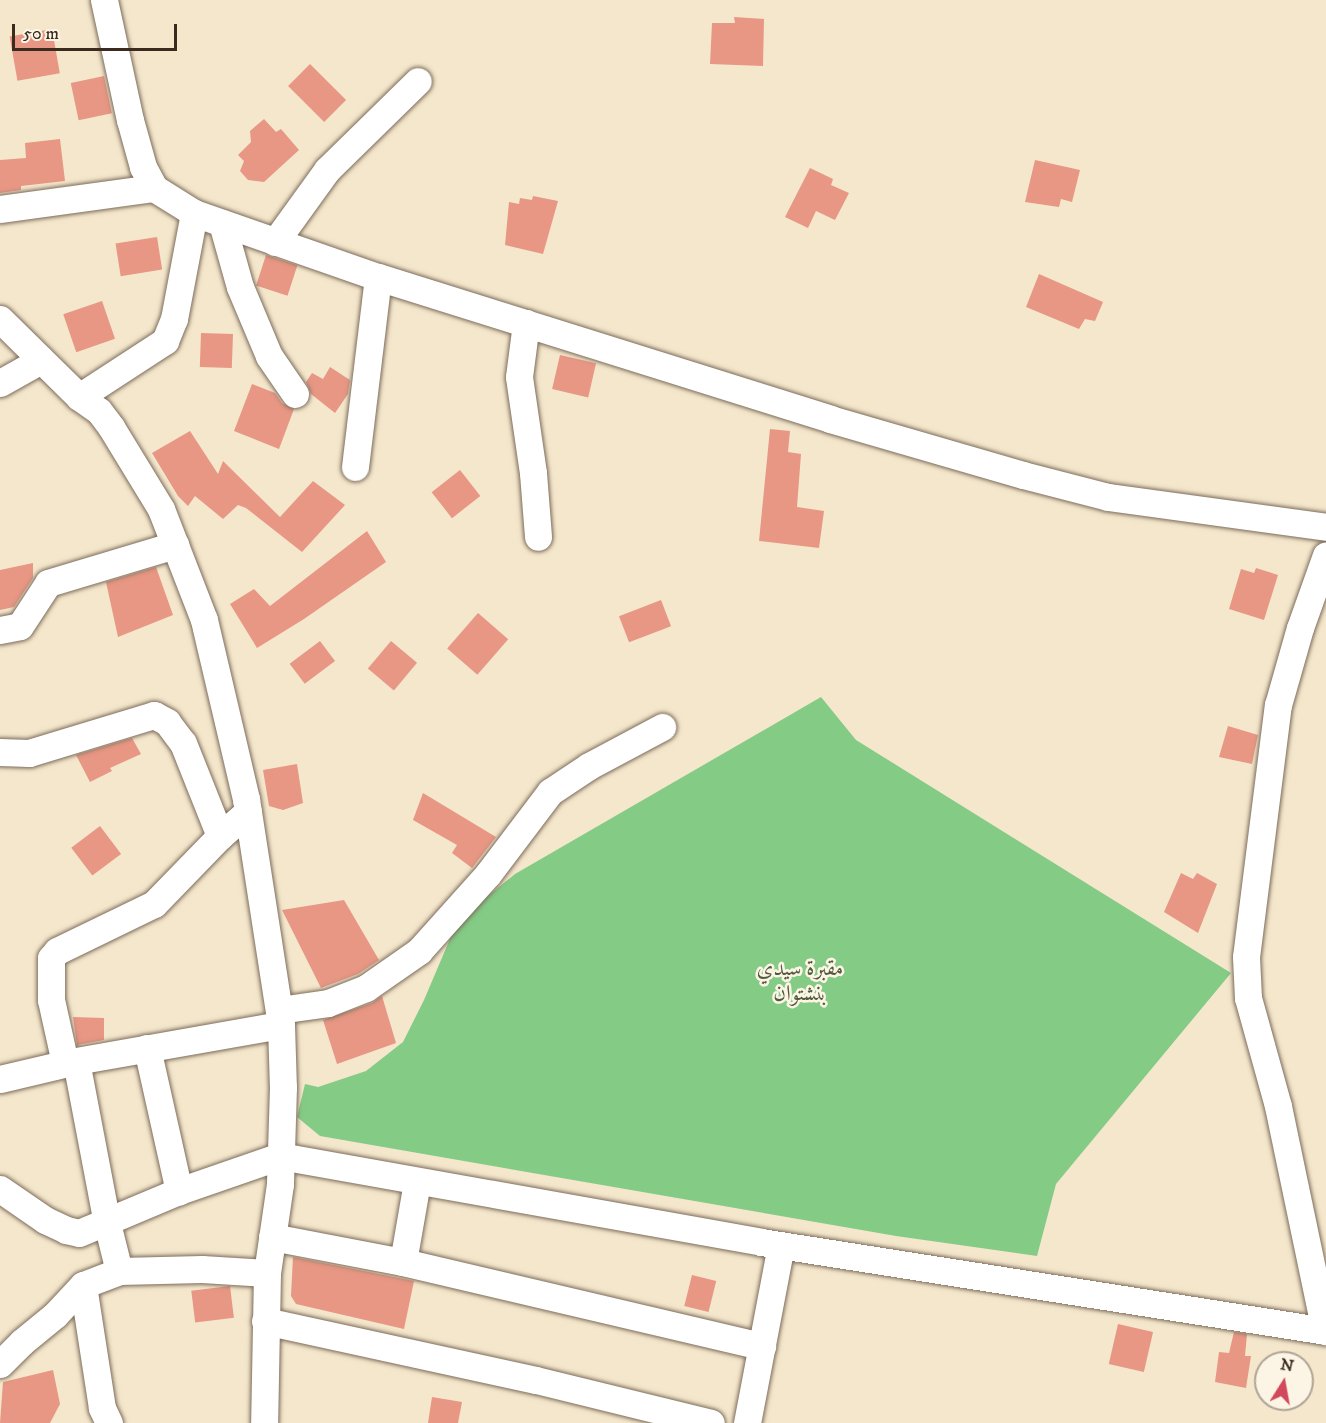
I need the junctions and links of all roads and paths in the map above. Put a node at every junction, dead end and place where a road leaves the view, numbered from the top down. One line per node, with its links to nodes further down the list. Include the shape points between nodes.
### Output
1 (104, 0): 3 (street, via 130,120 143,167)
2 (418, 81): 7 (street, via 327,170)
3 (154, 188): 4 (street); 5 (street)
4 (0, 209)
5 (194, 213): 6 (street); 14 (street, via 174,319 165,341)
6 (222, 223): 7 (street); 13 (street, via 240,287 265,346)
7 (275, 242): 8 (street)
8 (378, 277): 10 (street); 15 (street)
9 (0, 319): 11 (street)
10 (526, 323): 16 (street, via 830,419 1097,494); 17 (street, via 519,377)
11 (41, 360): 12 (street); 14 (street)
12 (0, 383)
13 (295, 394)
14 (79, 397): 18 (street, via 99,411 111,427 161,509)
15 (355, 467)
16 (1326, 527)
17 (538, 537)
18 (175, 545): 20 (street, via 48,583 20,626); 23 (street, via 204,620)
19 (1326, 555): 41 (street, via 1278,705 1246,957 1248,998 1278,1106)
20 (0, 630)
21 (662, 727): 25 (street, via 550,792 488,874 419,951 366,988)
22 (0, 752): 24 (street, via 29,753 154,715 167,722 183,743)
23 (248, 812): 24 (street); 25 (street)
24 (220, 836): 27 (street, via 154,904 57,951 51,958 51,1000)
25 (280, 1018): 26 (street); 29 (street)
26 (147, 1048): 27 (street); 32 (street)
27 (70, 1062): 28 (street); 33 (street)
28 (0, 1079)
29 (280, 1156): 30 (street); 32 (street); 34 (street)
30 (417, 1182): 35 (street); 36 (street)
31 (0, 1189): 33 (street, via 66,1230 80,1233)
32 (179, 1191): 33 (street)
33 (107, 1223): 37 (street)
34 (272, 1237): 36 (street); 38 (street)
35 (781, 1245): 41 (street); 42 (street)
36 (403, 1262): 42 (street)
37 (119, 1271): 38 (street, via 202,1269); 39 (street)
38 (267, 1273): 40 (street)
39 (83, 1285): 43 (street); 44 (street, via 102,1408)
40 (265, 1321): 45 (street); 46 (street)
41 (1325, 1331)
42 (762, 1346): 47 (street)
43 (0, 1364)
44 (109, 1423)
45 (264, 1423)
46 (711, 1423)
47 (747, 1423)

